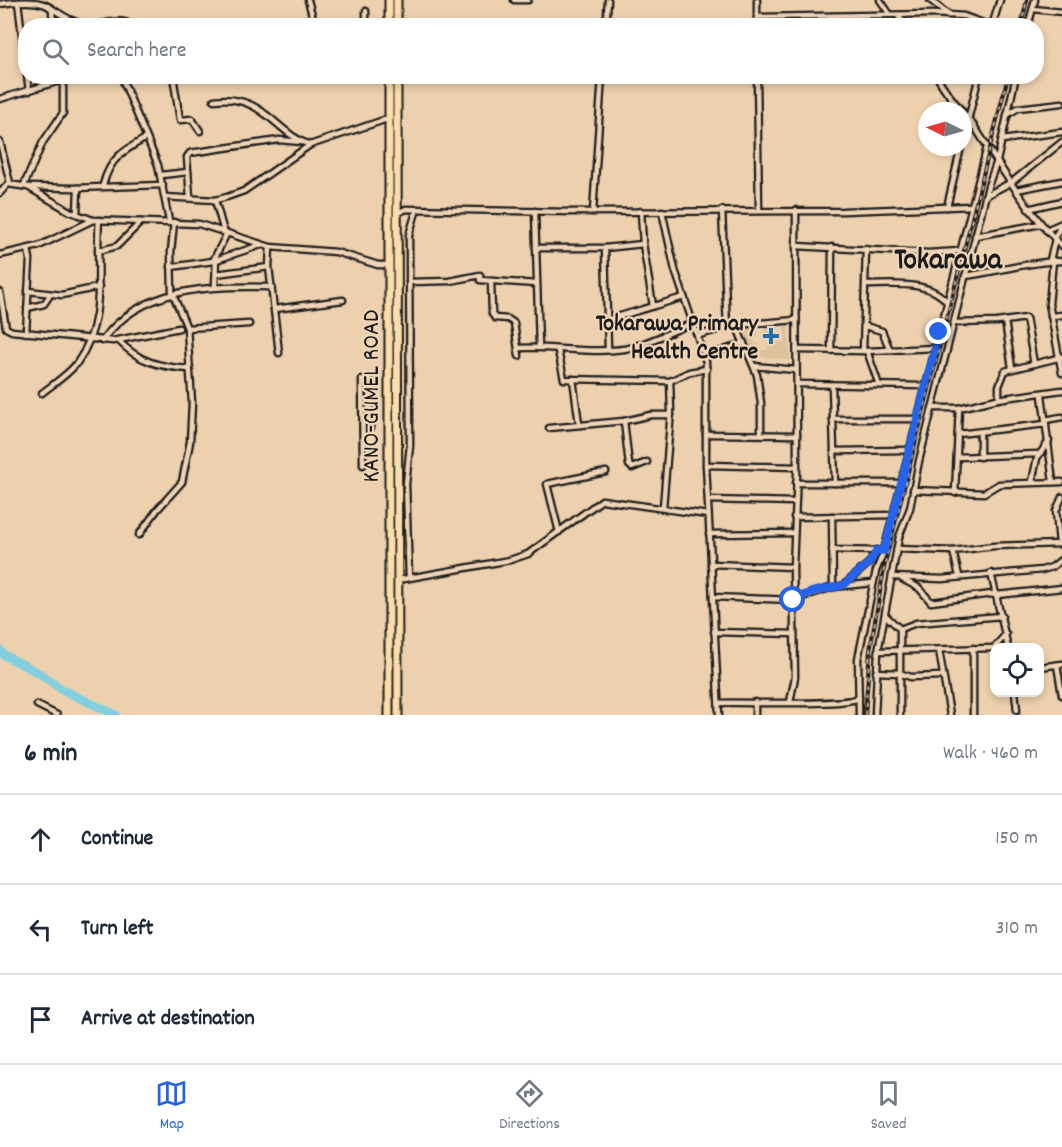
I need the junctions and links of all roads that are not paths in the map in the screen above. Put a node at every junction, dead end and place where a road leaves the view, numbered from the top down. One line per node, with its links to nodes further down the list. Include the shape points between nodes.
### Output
1 (50, 0): 15 (street)
2 (308, 0): 27 (street)
3 (389, 0): 29 (main road)
4 (397, 0): 30 (main road)
5 (514, 0): 6 (street)
6 (528, 0)
7 (608, 0): 31 (street)
8 (757, 0): 22 (street)
9 (880, 0): 19 (street)
10 (930, 0): 20 (street)
11 (1000, 0): 33 (street)
12 (1035, 0): 16 (street)
13 (18, 2): 14 (street); 15 (street); 23 (street)
14 (0, 4): 24 (street, via 17,4)
15 (50, 8): 25 (street); 26 (street)
16 (1033, 9): 18 (street); 34 (street)
17 (366, 11): 28 (street)
18 (1062, 12)
19 (889, 13): 21 (street); 22 (street)
20 (949, 15): 21 (street); 32 (street)
21 (898, 16)
22 (758, 17)
23 (19, 18)
24 (19, 18)
25 (52, 18)
26 (66, 18)
27 (313, 18)
28 (366, 18)
29 (390, 18)
30 (397, 18)
31 (607, 18)
32 (970, 18)
33 (994, 18)
34 (1030, 18)
35 (28, 84): 47 (street)
36 (47, 84): 47 (street)
37 (60, 84): 76 (street, via 63,113 43,142)
38 (124, 84): 60 (street)
39 (174, 84): 58 (street, via 180,120 192,119)
40 (389, 84): 56 (main road, KANO-GUMEL ROAD)
41 (397, 84): 96 (main road, KANO-GUMEL ROAD)
42 (601, 84): 95 (street)
43 (757, 84): 90 (street)
44 (942, 84): 48 (street)
45 (977, 84): 54 (street)
46 (1014, 84): 55 (street)
47 (29, 91): 49 (street)
48 (950, 98): 51 (street); 52 (street)
49 (0, 99)
50 (214, 100): 63 (street, via 247,103 270,115)
51 (952, 102)
52 (954, 102)
53 (1062, 103): 55 (street, via 1018,108)
54 (972, 110)
55 (1007, 115): 61 (street)
56 (390, 118): 65 (street); 123 (main road, KANO-GUMEL ROAD)
57 (972, 123): 66 (street)
58 (200, 131)
59 (1062, 132): 61 (street)
60 (146, 138): 70 (street); 74 (street, via 121,153 106,173)
61 (1002, 140): 68 (street)
62 (0, 142): 73 (street)
63 (302, 142): 65 (street); 69 (street, via 279,140 190,153)
64 (1062, 142): 72 (street)
65 (310, 145): 83 (street, via 244,191)
66 (987, 147): 68 (street); 85 (street)
67 (959, 156): 86 (street)
68 (997, 161): 72 (street); 80 (street)
69 (188, 172): 70 (street); 82 (street)
70 (161, 175): 75 (street)
71 (1062, 181): 78 (street)
72 (1012, 182): 78 (street); 80 (street)
73 (10, 183): 76 (street); 79 (street)
74 (103, 185): 75 (street); 77 (street)
75 (163, 185): 81 (street)
76 (26, 186): 77 (street); 97 (street)
77 (78, 188): 97 (street)
78 (1017, 190): 88 (street)
79 (0, 193)
80 (985, 196): 105 (street)
81 (165, 197): 82 (street); 100 (street)
82 (190, 197): 83 (street)
83 (215, 200): 104 (street)
84 (1062, 201): 88 (street)
85 (972, 206): 86 (street); 118 (street)
86 (947, 207): 91 (street)
87 (417, 209): 92 (street); 96 (street); 129 (street, via 409,235)
88 (1029, 209): 102 (street)
89 (723, 210): 90 (street); 94 (street); 157 (street)
90 (759, 210): 91 (street)
91 (796, 210): 109 (street)
92 (535, 211): 95 (street); 113 (street)
93 (641, 211): 94 (street); 95 (street); 107 (street)
94 (662, 211): 139 (street)
95 (593, 212)
96 (398, 213): 203 (main road, KANO-GUMEL ROAD)
97 (77, 214): 98 (street)
98 (96, 220): 99 (street); 114 (street); 117 (street)
99 (141, 221): 100 (street); 117 (street, via 117,246)
100 (171, 221): 104 (street, via 199,224); 124 (street)
101 (1062, 223): 103 (street); 106 (street)
102 (1041, 225): 103 (street); 105 (street)
103 (1046, 230): 106 (street)
104 (226, 233): 108 (street); 120 (street)
105 (975, 236): 127 (street)
106 (1054, 239): 110 (street); 121 (street)
107 (643, 244): 115 (street); 142 (street)
108 (262, 245): 111 (street); 120 (street)
109 (796, 246): 112 (street); 148 (street)
110 (1062, 246)
111 (270, 247): 123 (street, via 326,251); 125 (street)
112 (832, 247): 116 (street); 171 (street)
113 (536, 248): 115 (street); 130 (street)
114 (28, 249): 119 (street); 135 (street)
115 (605, 249): 147 (street)
116 (866, 249): 118 (street); 131 (street)
117 (98, 251): 133 (street)
118 (960, 251): 141 (street)
119 (0, 255)
120 (214, 260): 124 (street); 126 (street)
121 (1051, 260): 122 (street); 127 (street); 146 (street)
122 (1062, 261)
123 (390, 265): 200 (main road, KANO-GUMEL ROAD)
124 (171, 267): 138 (street)
125 (269, 267): 126 (street); 134 (street)
126 (216, 274): 132 (street)
127 (965, 276): 151 (street)
128 (491, 281): 129 (street, via 480,280 480,275 476,275 461,280); 130 (street); 165 (street, via 492,314 513,321)
129 (409, 282): 257 (street)
130 (536, 284): 164 (street)
131 (866, 285): 141 (street, via 922,288 940,294); 154 (street)
132 (216, 286): 134 (street); 138 (street)
133 (99, 287): 137 (street); 160 (street)
134 (272, 287): 144 (street)
135 (28, 291): 137 (street); 143 (street)
136 (0, 292): 158 (street, via 6,328)
137 (50, 295): 143 (street, via 44,304)
138 (173, 295): 156 (street); 161 (street, via 156,298 124,316)
139 (684, 297): 142 (street); 150 (street)
140 (343, 300): 144 (street)
141 (947, 302): 166 (street)
142 (653, 306): 147 (street)
143 (27, 308): 158 (street)
144 (275, 309): 173 (street)
145 (1062, 315): 146 (street)
146 (1051, 316): 176 (street)
147 (607, 320): 167 (street)
148 (796, 320): 153 (street); 168 (street)
149 (1005, 321): 151 (street); 177 (street, via 1026,318); 179 (street)
150 (693, 323): 159 (street); 167 (street, via 634,346)
151 (954, 323): 196 (street)
152 (249, 324): 156 (street)
153 (736, 325): 157 (street); 163 (street)
154 (865, 326): 169 (street, via 882,331); 172 (street)
155 (179, 328): 162 (street)
156 (187, 328): 180 (street)
157 (727, 328): 159 (street)
158 (26, 333): 160 (street)
159 (699, 335): 175 (street)
160 (90, 338): 161 (street); 193 (street, via 73,367)
161 (102, 340): 162 (street)
162 (118, 340): 180 (street, via 152,364)
163 (744, 343): 175 (street); 178 (street)
164 (539, 347): 165 (street); 170 (street)
165 (519, 348): 174 (street)
166 (934, 348): 169 (street); 191 (street)
167 (608, 350): 170 (street)
168 (797, 350): 171 (street); 182 (street)
169 (890, 350): 172 (street)
170 (558, 351): 186 (street, via 562,378)
171 (831, 351): 172 (street)
172 (865, 351): 189 (street)
173 (279, 353)
174 (519, 356)
175 (705, 357): 181 (street)
176 (1060, 357): 177 (street); 183 (street)
177 (1034, 364): 179 (street)
178 (754, 366): 182 (street); 211 (street, via 761,403)
179 (1012, 368): 195 (street, via 1005,371 1000,381)
180 (189, 369): 244 (street, via 191,429 182,482)
181 (706, 369): 187 (street); 210 (street)
182 (796, 370): 188 (street)
183 (1062, 373)
184 (369, 378): 207 (street)
185 (362, 379): 221 (street)
186 (573, 379): 187 (street); 206 (street)
187 (670, 381): 198 (street)
188 (796, 384): 190 (street); 213 (street)
189 (879, 385): 190 (street); 191 (street)
190 (832, 386): 201 (street)
191 (926, 386): 202 (street)
192 (1062, 390): 194 (street)
193 (42, 393)
194 (1042, 395): 195 (street); 205 (street)
195 (999, 399): 197 (street)
196 (932, 408): 197 (street); 231 (street)
197 (958, 408): 212 (street)
198 (671, 416): 204 (street, via 651,415); 236 (street)
199 (1062, 417): 205 (street)
200 (390, 419): 203 (main road); 296 (main road, KANO-GUMEL ROAD)
201 (833, 419): 202 (street); 216 (street)
202 (917, 419): 215 (street)
203 (399, 420): 259 (main road, KANO-GUMEL ROAD)
204 (624, 421): 206 (street); 220 (street, via 629,465 632,468)
205 (1046, 422): 209 (street); 214 (street)
206 (579, 424): 208 (street)
207 (370, 428)
208 (549, 428)
209 (980, 433): 212 (street); 219 (street)
210 (706, 434): 211 (street); 222 (street)
211 (761, 434): 213 (street)
212 (958, 434): 218 (street)
213 (797, 435): 223 (street)
214 (1049, 441): 217 (street); 226 (street)
215 (908, 450): 216 (street); 230 (street)
216 (834, 451): 229 (street)
217 (1039, 454): 219 (street); 225 (street)
218 (957, 457): 219 (street); 232 (street)
219 (980, 457)
220 (647, 462)
221 (363, 465)
222 (706, 465): 223 (street); 234 (street)
223 (797, 467): 228 (street)
224 (606, 472): 241 (street, via 547,484)
225 (1032, 482): 226 (street); 232 (street, via 999,484 988,493)
226 (1053, 482): 227 (street)
227 (1062, 482)
228 (796, 483): 229 (street); 235 (street)
229 (835, 483): 230 (street)
230 (900, 483): 237 (street)
231 (913, 490): 232 (street); 246 (street)
232 (955, 493)
233 (1062, 497): 245 (street, via 1056,511)
234 (708, 500): 235 (street); 238 (street)
235 (794, 502): 240 (street)
236 (663, 507): 238 (street); 241 (street, via 600,500)
237 (893, 514): 239 (street); 250 (street)
238 (708, 515): 243 (street)
239 (832, 516): 240 (street); 247 (street)
240 (794, 517): 242 (street)
241 (559, 532): 257 (street, via 534,552 510,560)
242 (794, 533): 243 (street); 253 (street)
243 (709, 534): 252 (street)
244 (140, 535)
245 (1060, 544): 249 (street)
246 (897, 549): 249 (street); 256 (street)
247 (832, 550): 248 (street); 262 (street)
248 (877, 550): 250 (street); 261 (street, via 870,562)
249 (953, 550): 255 (street)
250 (884, 551): 260 (street)
251 (1062, 560): 254 (street, via 1042,570)
252 (711, 564): 253 (street); 265 (street)
253 (793, 567): 266 (street)
254 (991, 573): 255 (street); 264 (street)
255 (959, 576): 258 (street)
256 (892, 577): 258 (street); 267 (street)
257 (409, 578): 259 (street)
258 (901, 578): 264 (street, via 919,588 931,602)
259 (398, 580): 297 (main road, KANO-GUMEL ROAD)
260 (873, 583): 261 (street); 287 (street, via 858,659)
261 (844, 585): 262 (street)
262 (833, 587): 266 (street)
263 (1062, 588): 264 (street)
264 (997, 596): 268 (street)
265 (712, 597): 266 (street); 270 (street)
266 (793, 600): 271 (street)
267 (885, 615): 269 (street); 278 (street)
268 (1002, 616): 269 (street, via 916,622); 272 (street)
269 (900, 629): 279 (street)
270 (714, 632): 271 (street); 291 (street)
271 (794, 634): 290 (street, via 794,686)
272 (1006, 634): 273 (street); 274 (street)
273 (998, 643)
274 (1007, 643)
275 (973, 648): 276 (street); 277 (street); 304 (street)
276 (990, 648)
277 (939, 650): 279 (street); 284 (street)
278 (878, 651): 279 (street); 282 (street)
279 (900, 651): 283 (street)
280 (1059, 665): 281 (street); 285 (street)
281 (1044, 667)
282 (876, 672): 283 (street); 301 (street)
283 (899, 673): 284 (street, via 911,677); 302 (street)
284 (942, 676): 303 (street)
285 (1062, 696)
286 (1015, 697): 294 (street)
287 (860, 698): 288 (street); 293 (street)
288 (853, 701): 290 (street); 293 (street)
289 (755, 702): 290 (street); 291 (street); 299 (street)
290 (790, 702)
291 (718, 703): 298 (street)
292 (37, 705): 295 (street)
293 (859, 706): 300 (street)
294 (1017, 710)
295 (57, 715)
296 (389, 715)
297 (398, 715)
298 (719, 715)
299 (755, 715)
300 (859, 715)
301 (875, 715)
302 (900, 715)
303 (950, 715)
304 (973, 715)

